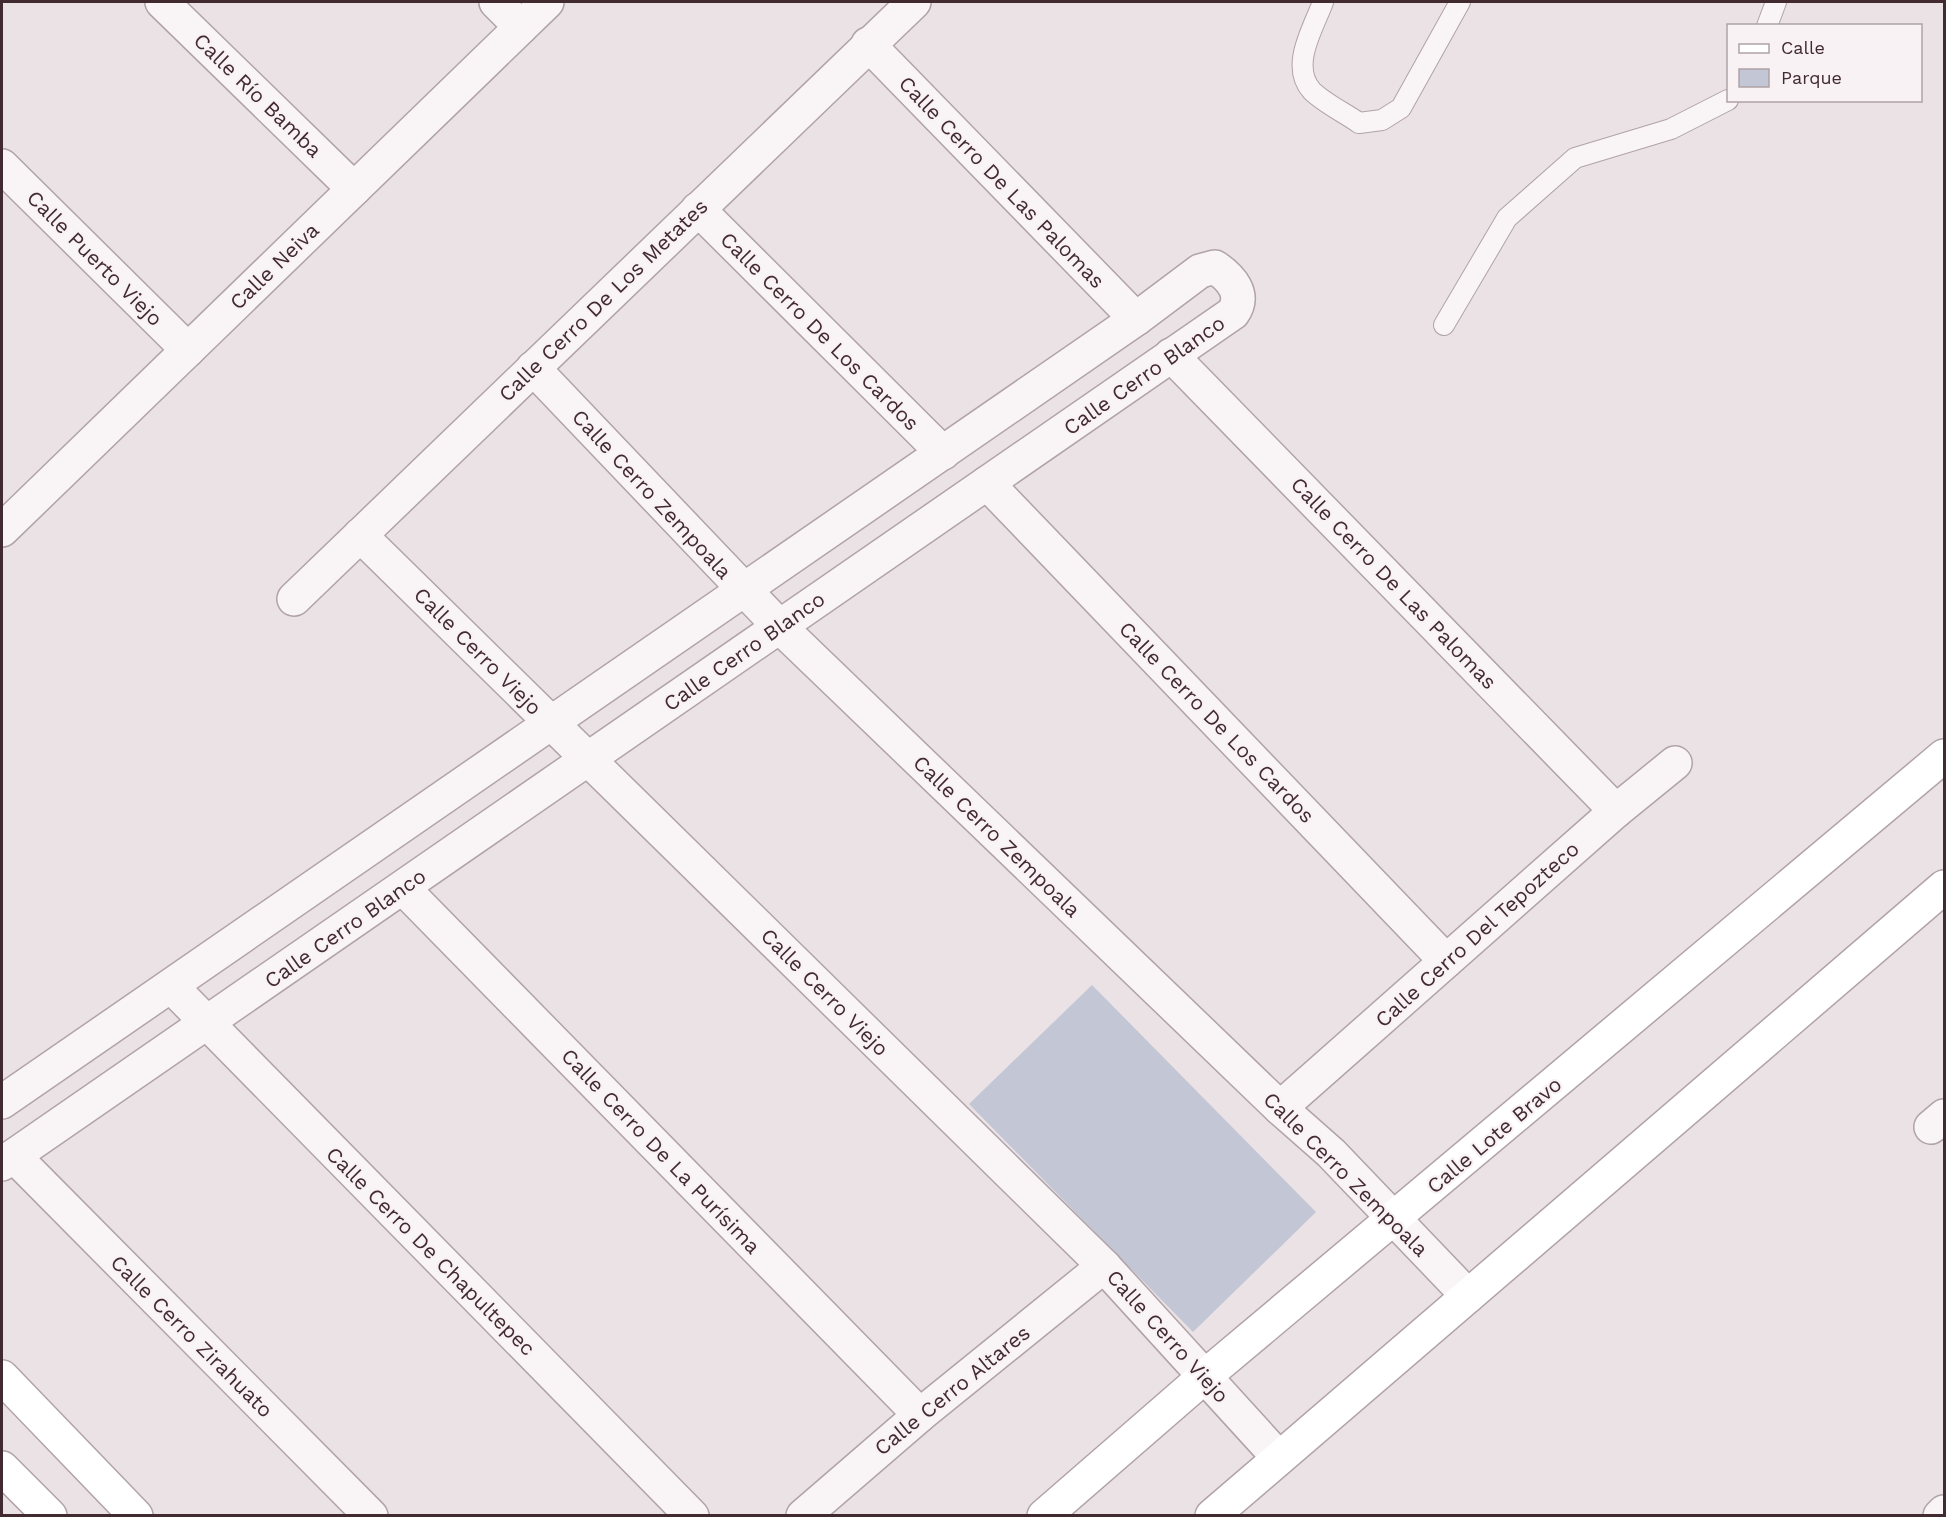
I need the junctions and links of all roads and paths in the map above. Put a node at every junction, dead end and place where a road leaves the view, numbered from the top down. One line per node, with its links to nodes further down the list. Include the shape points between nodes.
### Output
1 (162, 2): 13 (street, Calle Río Bamba)
2 (496, 2): 9 (street)
3 (547, 2): 9 (street, Calle Neiva)
4 (914, 2): 10 (street, Calle Cerro De Los Metates)
5 (1323, 2): 6 (lane, via 1303,54 1302,71 1311,90 1359,123 1382,120 1401,108)
6 (1460, 2)
7 (1776, 2): 8 (lane)
8 (1768, 24)
9 (521, 27): 13 (street, Calle Neiva)
10 (868, 44): 14 (street, Calle Cerro De Los Metates); 15 (street, Calle Cerro De Las Palomas)
11 (1727, 101): 16 (lane, via 1671,129 1575,158 1506,218)
12 (2, 166): 17 (street, Calle Puerto Viejo)
13 (354, 189): 17 (street, Calle Neiva)
14 (698, 209): 19 (street, Calle Cerro De Los Metates); 20 (street, Calle Cerro De Los Cardos)
15 (1136, 319): 18 (street, Calle Cerro Blanco, via 1200,271 1215,267 1221,271 1236,288 1238,306); 20 (street, Calle Cerro Blanco)
16 (1444, 325)
17 (188, 350): 22 (street, Calle Neiva)
18 (1172, 356): 21 (street, Calle Cerro Blanco); 31 (street, Calle Cerro De Las Palomas)
19 (533, 368): 23 (street, Calle Cerro De Los Metates); 24 (street, Calle Cerro Zempoala)
20 (942, 453): 24 (street, Calle Cerro Blanco)
21 (987, 483): 26 (street, Calle Cerro Blanco); 34 (street, Calle Cerro De Los Cardos)
22 (7, 513)
23 (360, 535): 25 (street, Calle Cerro De Los Metates); 27 (street, Calle Cerro Viejo)
24 (743, 590): 26 (street, Calle Cerro Zempoala); 27 (street, Calle Cerro Blanco)
25 (294, 599)
26 (780, 627): 29 (street, Calle Cerro Blanco); 38 (street, Calle Cerro Zempoala)
27 (551, 723): 29 (street, Calle Cerro Viejo); 35 (street, Calle Cerro Blanco)
28 (1944, 756): 40 (main road, Calle Lote Bravo)
29 (588, 759): 33 (street, Calle Cerro Blanco); 41 (street, Calle Cerro Viejo)
30 (1675, 763): 31 (street, Calle Cerro Del Tepozteco)
31 (1616, 810): 34 (street, Calle Cerro Del Tepozteco)
32 (1944, 887): 42 (main road)
33 (403, 888): 36 (street, Calle Cerro Blanco); 45 (street, Calle Cerro De La Purísima)
34 (1446, 961): 38 (street, Calle Cerro Del Tepozteco)
35 (171, 986): 36 (street, Calle Cerro De Chapultepec); 37 (street, Calle Cerro Blanco)
36 (207, 1023): 39 (street, Calle Cerro Blanco); 52 (street, Calle Cerro De Chapultepec)
37 (2, 1102)
38 (1280, 1108): 40 (street, Calle Cerro Zempoala, via 1331,1153)
39 (8, 1160): 51 (street, Calle Cerro Zirahuato)
40 (1393, 1220): 42 (street, Calle Cerro Zempoala); 44 (main road, Calle Lote Bravo)
41 (1104, 1266): 44 (street, Calle Cerro Viejo); 45 (street, Calle Cerro Altares)
42 (1468, 1296): 46 (main road)
43 (2, 1377): 50 (main road)
44 (1204, 1377): 46 (street, Calle Cerro Viejo); 54 (main road, Calle Lote Bravo)
45 (920, 1415): 53 (street, Calle Cerro Altares)
46 (1279, 1458): 55 (main road)
47 (2, 1468): 49 (main road)
48 (1944, 1512): 56 (street)
49 (50, 1515)
50 (136, 1515)
51 (371, 1515)
52 (692, 1515)
53 (802, 1515)
54 (1044, 1515)
55 (1212, 1515)
56 (1940, 1515)

